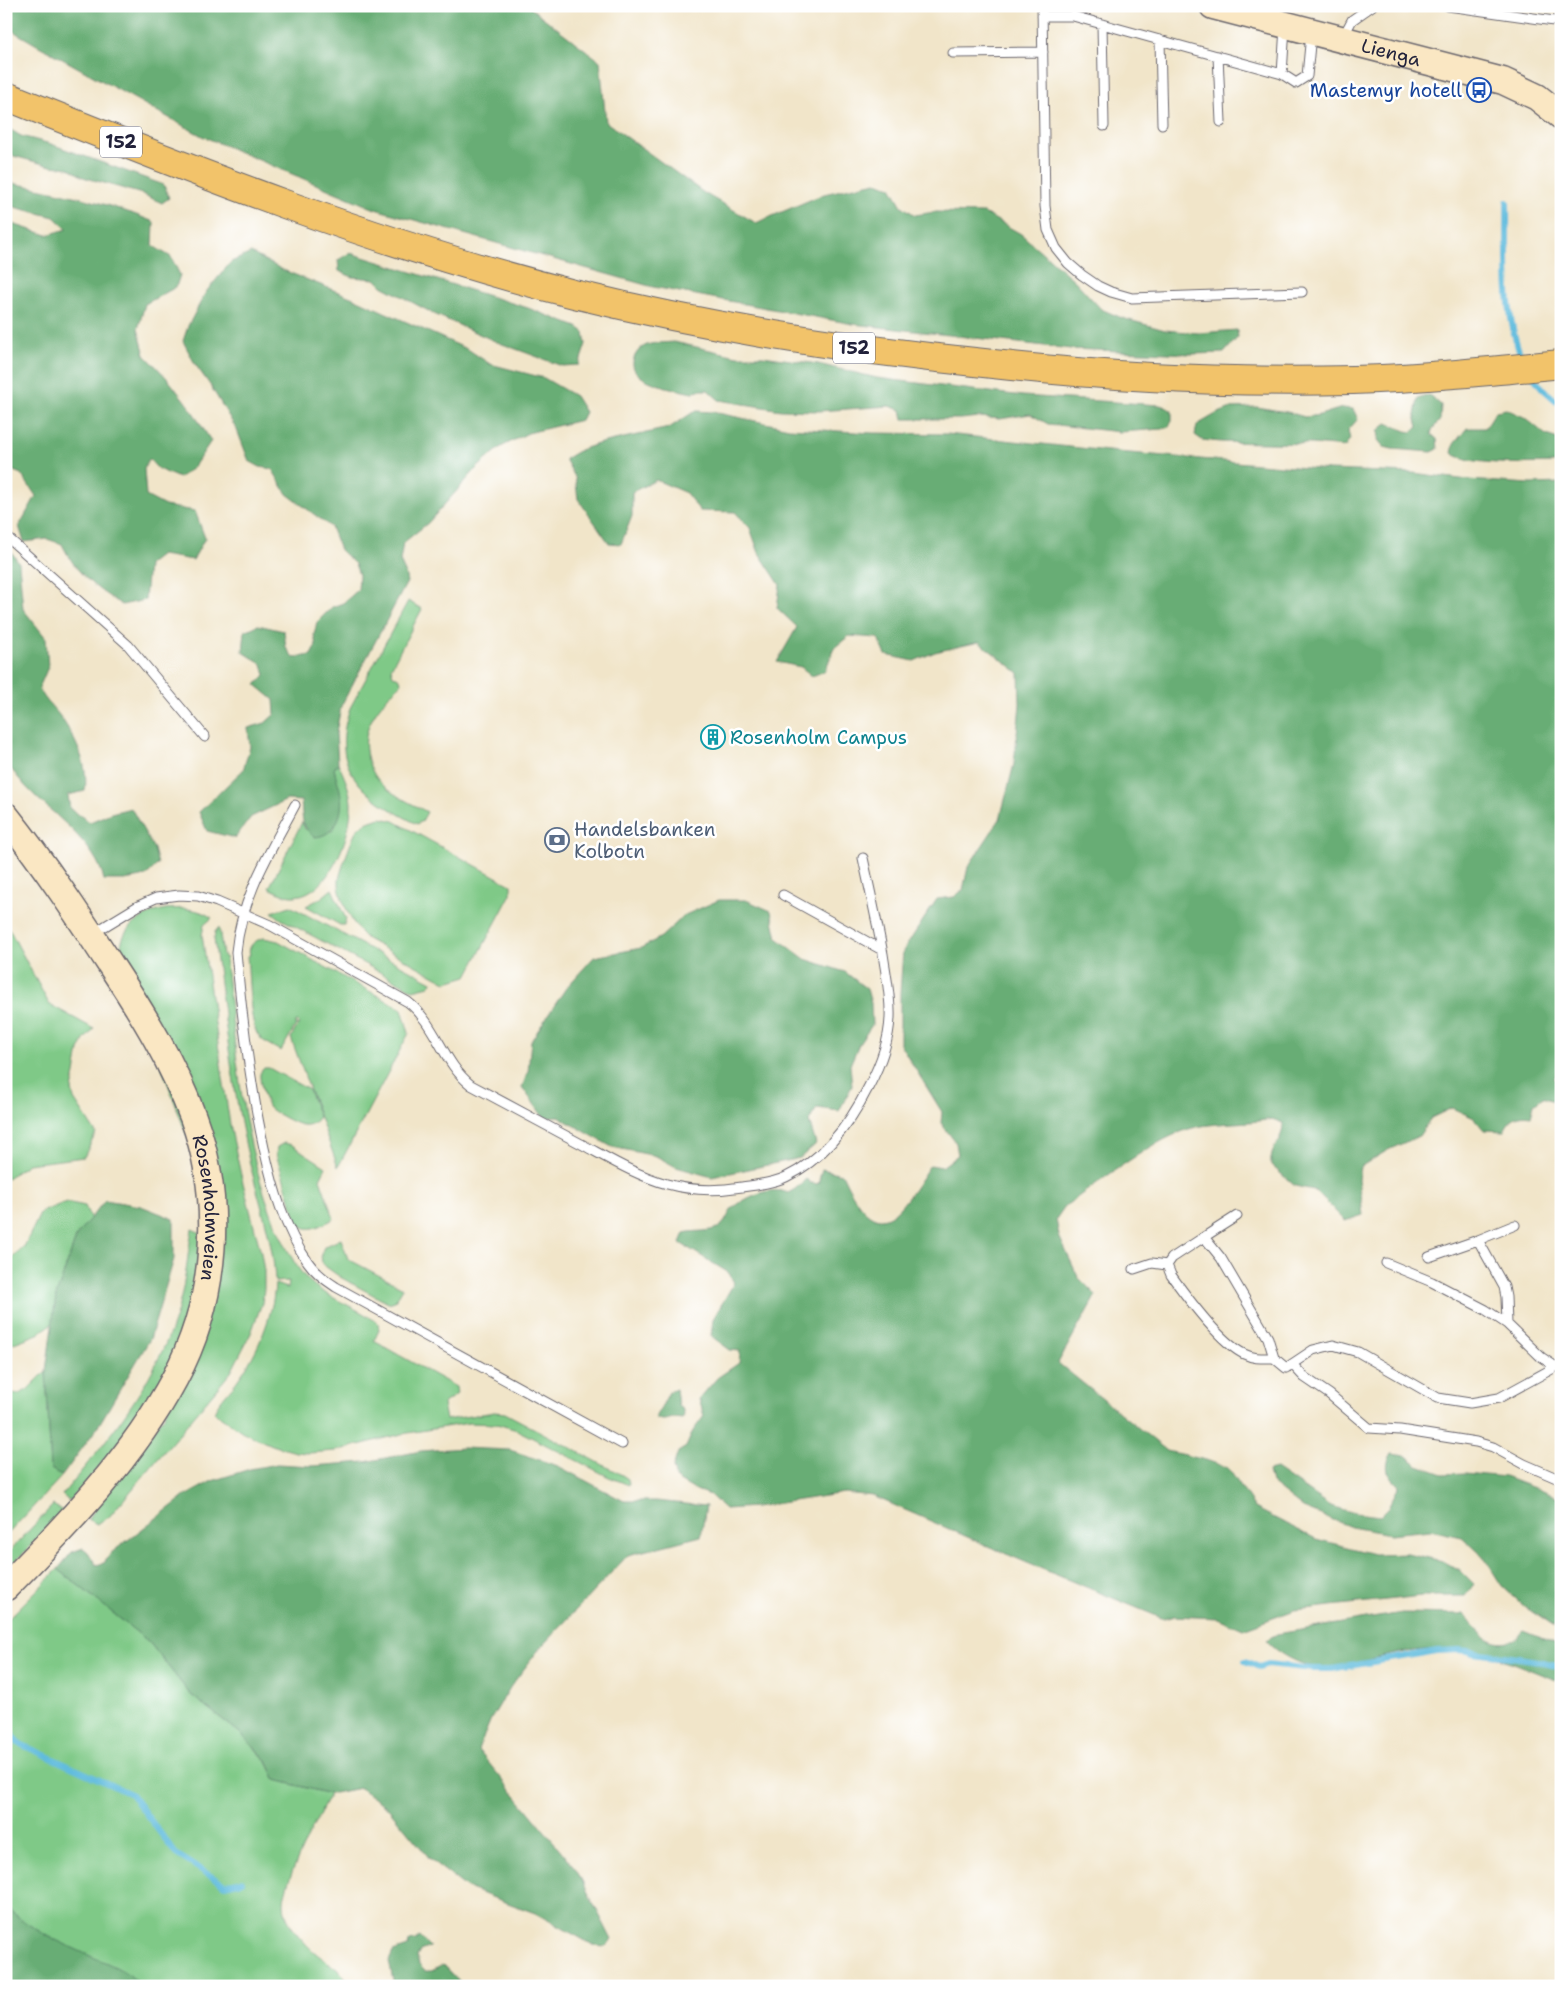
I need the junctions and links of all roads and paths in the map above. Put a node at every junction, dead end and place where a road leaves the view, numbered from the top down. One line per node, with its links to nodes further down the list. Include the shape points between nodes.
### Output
1 (1042, 6): 5 (lane)
2 (1213, 6): 8 (street, Lienga)
3 (1372, 6): 11 (lane, via 1352,20)
4 (1448, 6): 6 (lane)
5 (1042, 16): 7 (lane, via 1073,16); 13 (lane)
6 (1561, 22)
7 (1102, 24): 10 (lane); 20 (lane)
8 (1285, 24): 9 (street, Lienga); 15 (lane)
9 (1312, 31): 11 (street, Lienga); 15 (lane, via 1307,76 1296,83)
10 (1160, 40): 14 (lane); 19 (lane)
11 (1342, 40): 17 (street, Lienga, via 1503,81 1537,97)
12 (953, 52): 13 (lane)
13 (1043, 52): 21 (lane, via 1045,206 1048,230 1068,263 1098,286 1132,298)
14 (1218, 56): 15 (lane); 18 (lane)
15 (1282, 74)
16 (6, 96): 22 (main road, 152, via 237,187 408,246 572,293 724,327 824,344 953,360 1076,373 1182,378 1354,380)
17 (1561, 116)
18 (1221, 122)
19 (1162, 124)
20 (1104, 126)
21 (1302, 292)
22 (1561, 364)
23 (6, 536): 24 (lane, via 128,645)
24 (206, 737)
25 (295, 805): 29 (lane, via 261,869)
26 (6, 816): 30 (street, Rosenholmveien)
27 (863, 858): 31 (lane)
28 (783, 895): 31 (lane)
29 (243, 913): 30 (lane, via 198,896 156,898); 31 (lane, via 408,1002 424,1016 458,1074 471,1085 630,1169 667,1184 711,1191 785,1177 829,1145 854,1113 879,1067 886,1044 890,993); 44 (lane, via 236,952 256,1113 283,1214 309,1264 336,1287)
30 (92, 934): 46 (street, Rosenholmveien, via 159,1044 193,1117 211,1192 209,1270 196,1329 175,1378 152,1415 100,1484)
31 (882, 950)
32 (1238, 1216): 34 (lane)
33 (1515, 1225): 35 (lane)
34 (1204, 1237): 38 (lane, via 1172,1258); 41 (lane, via 1221,1258 1268,1338)
35 (1478, 1240): 36 (lane); 40 (lane, via 1504,1287)
36 (1428, 1257)
37 (1386, 1263): 40 (lane, via 1432,1282)
38 (1167, 1265): 39 (lane, via 1152,1263); 41 (lane, via 1180,1288 1237,1350 1253,1357)
39 (1134, 1268)
40 (1507, 1324): 43 (lane, via 1541,1357)
41 (1274, 1358): 42 (lane, via 1286,1368)
42 (1292, 1364): 43 (lane, via 1313,1350 1333,1345 1358,1352 1438,1398 1470,1403 1500,1398); 45 (lane, via 1369,1428 1476,1442)
43 (1558, 1366)
44 (622, 1444)
45 (1561, 1480)
46 (6, 1587)

